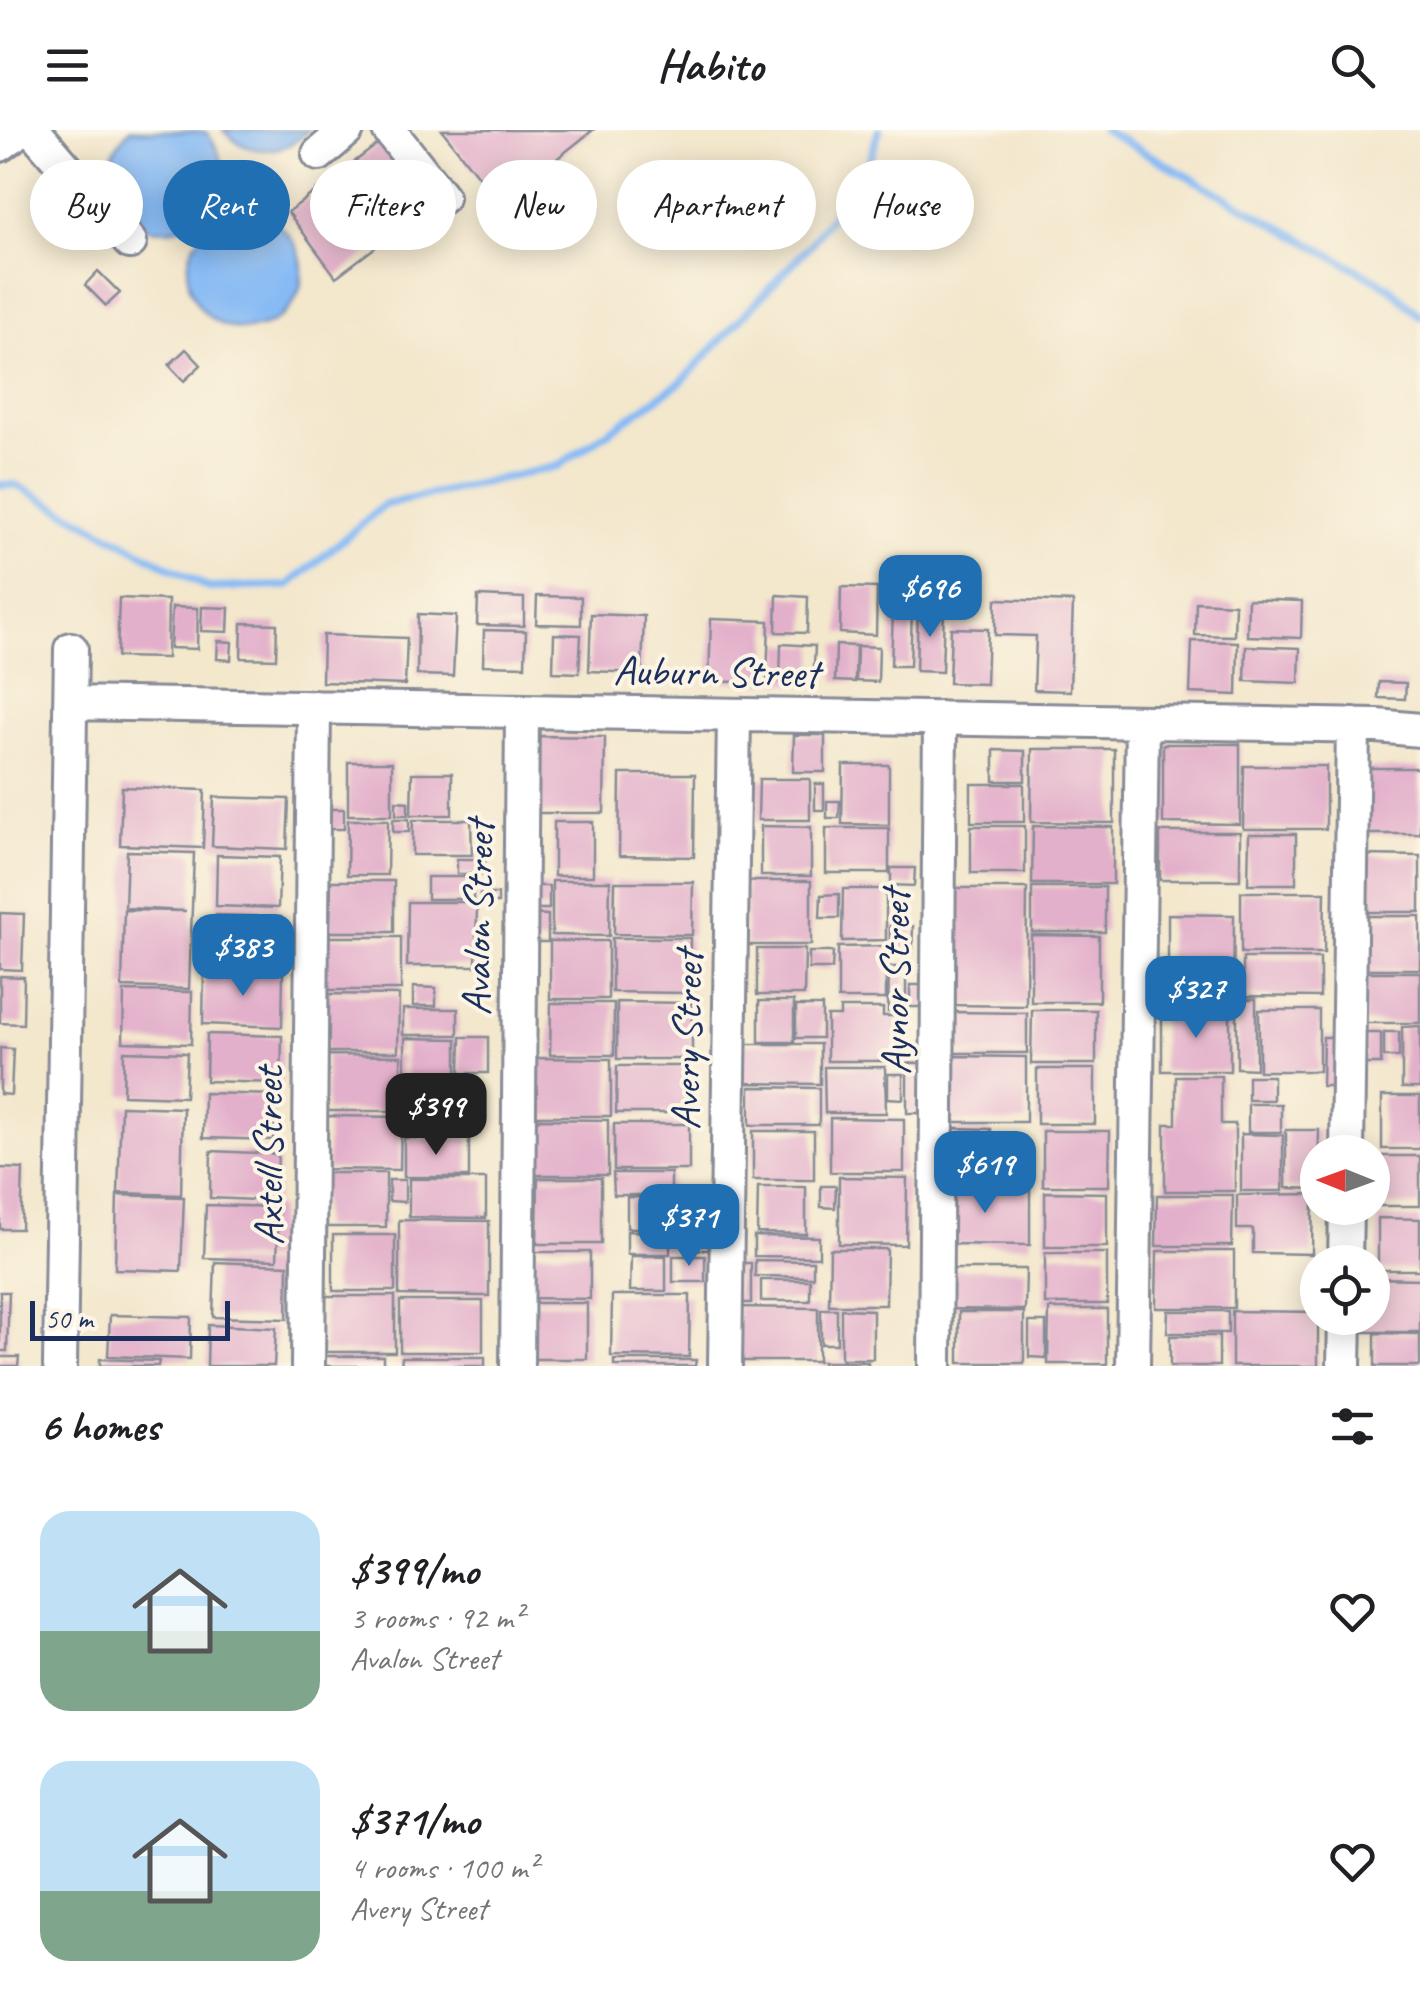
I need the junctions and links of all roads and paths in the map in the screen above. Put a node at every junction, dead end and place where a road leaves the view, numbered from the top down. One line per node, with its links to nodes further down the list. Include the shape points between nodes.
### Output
1 (20, 130): 5 (street)
2 (33, 130): 7 (street)
3 (346, 130): 6 (street)
4 (389, 130): 8 (street)
5 (0, 145)
6 (318, 154)
7 (59, 160)
8 (413, 160)
9 (71, 649): 10 (street)
10 (70, 703): 11 (street, Auburn Street); 20 (street)
11 (314, 707): 12 (street, Auburn Street); 21 (street, Axtell Street)
12 (522, 711): 13 (street, Auburn Street); 22 (street, Avalon Street)
13 (734, 715): 14 (street, Auburn Street); 23 (street, Avery Street)
14 (940, 718): 15 (street, Auburn Street); 24 (street, Aynor Street)
15 (1142, 722): 16 (street, Auburn Street); 25 (street)
16 (1353, 725): 17 (street, Auburn Street); 18 (street)
17 (1420, 730)
18 (1347, 1135)
19 (1344, 1335): 26 (street)
20 (60, 1366)
21 (308, 1366)
22 (516, 1366)
23 (725, 1366)
24 (934, 1366)
25 (1134, 1366)
26 (1344, 1366)

